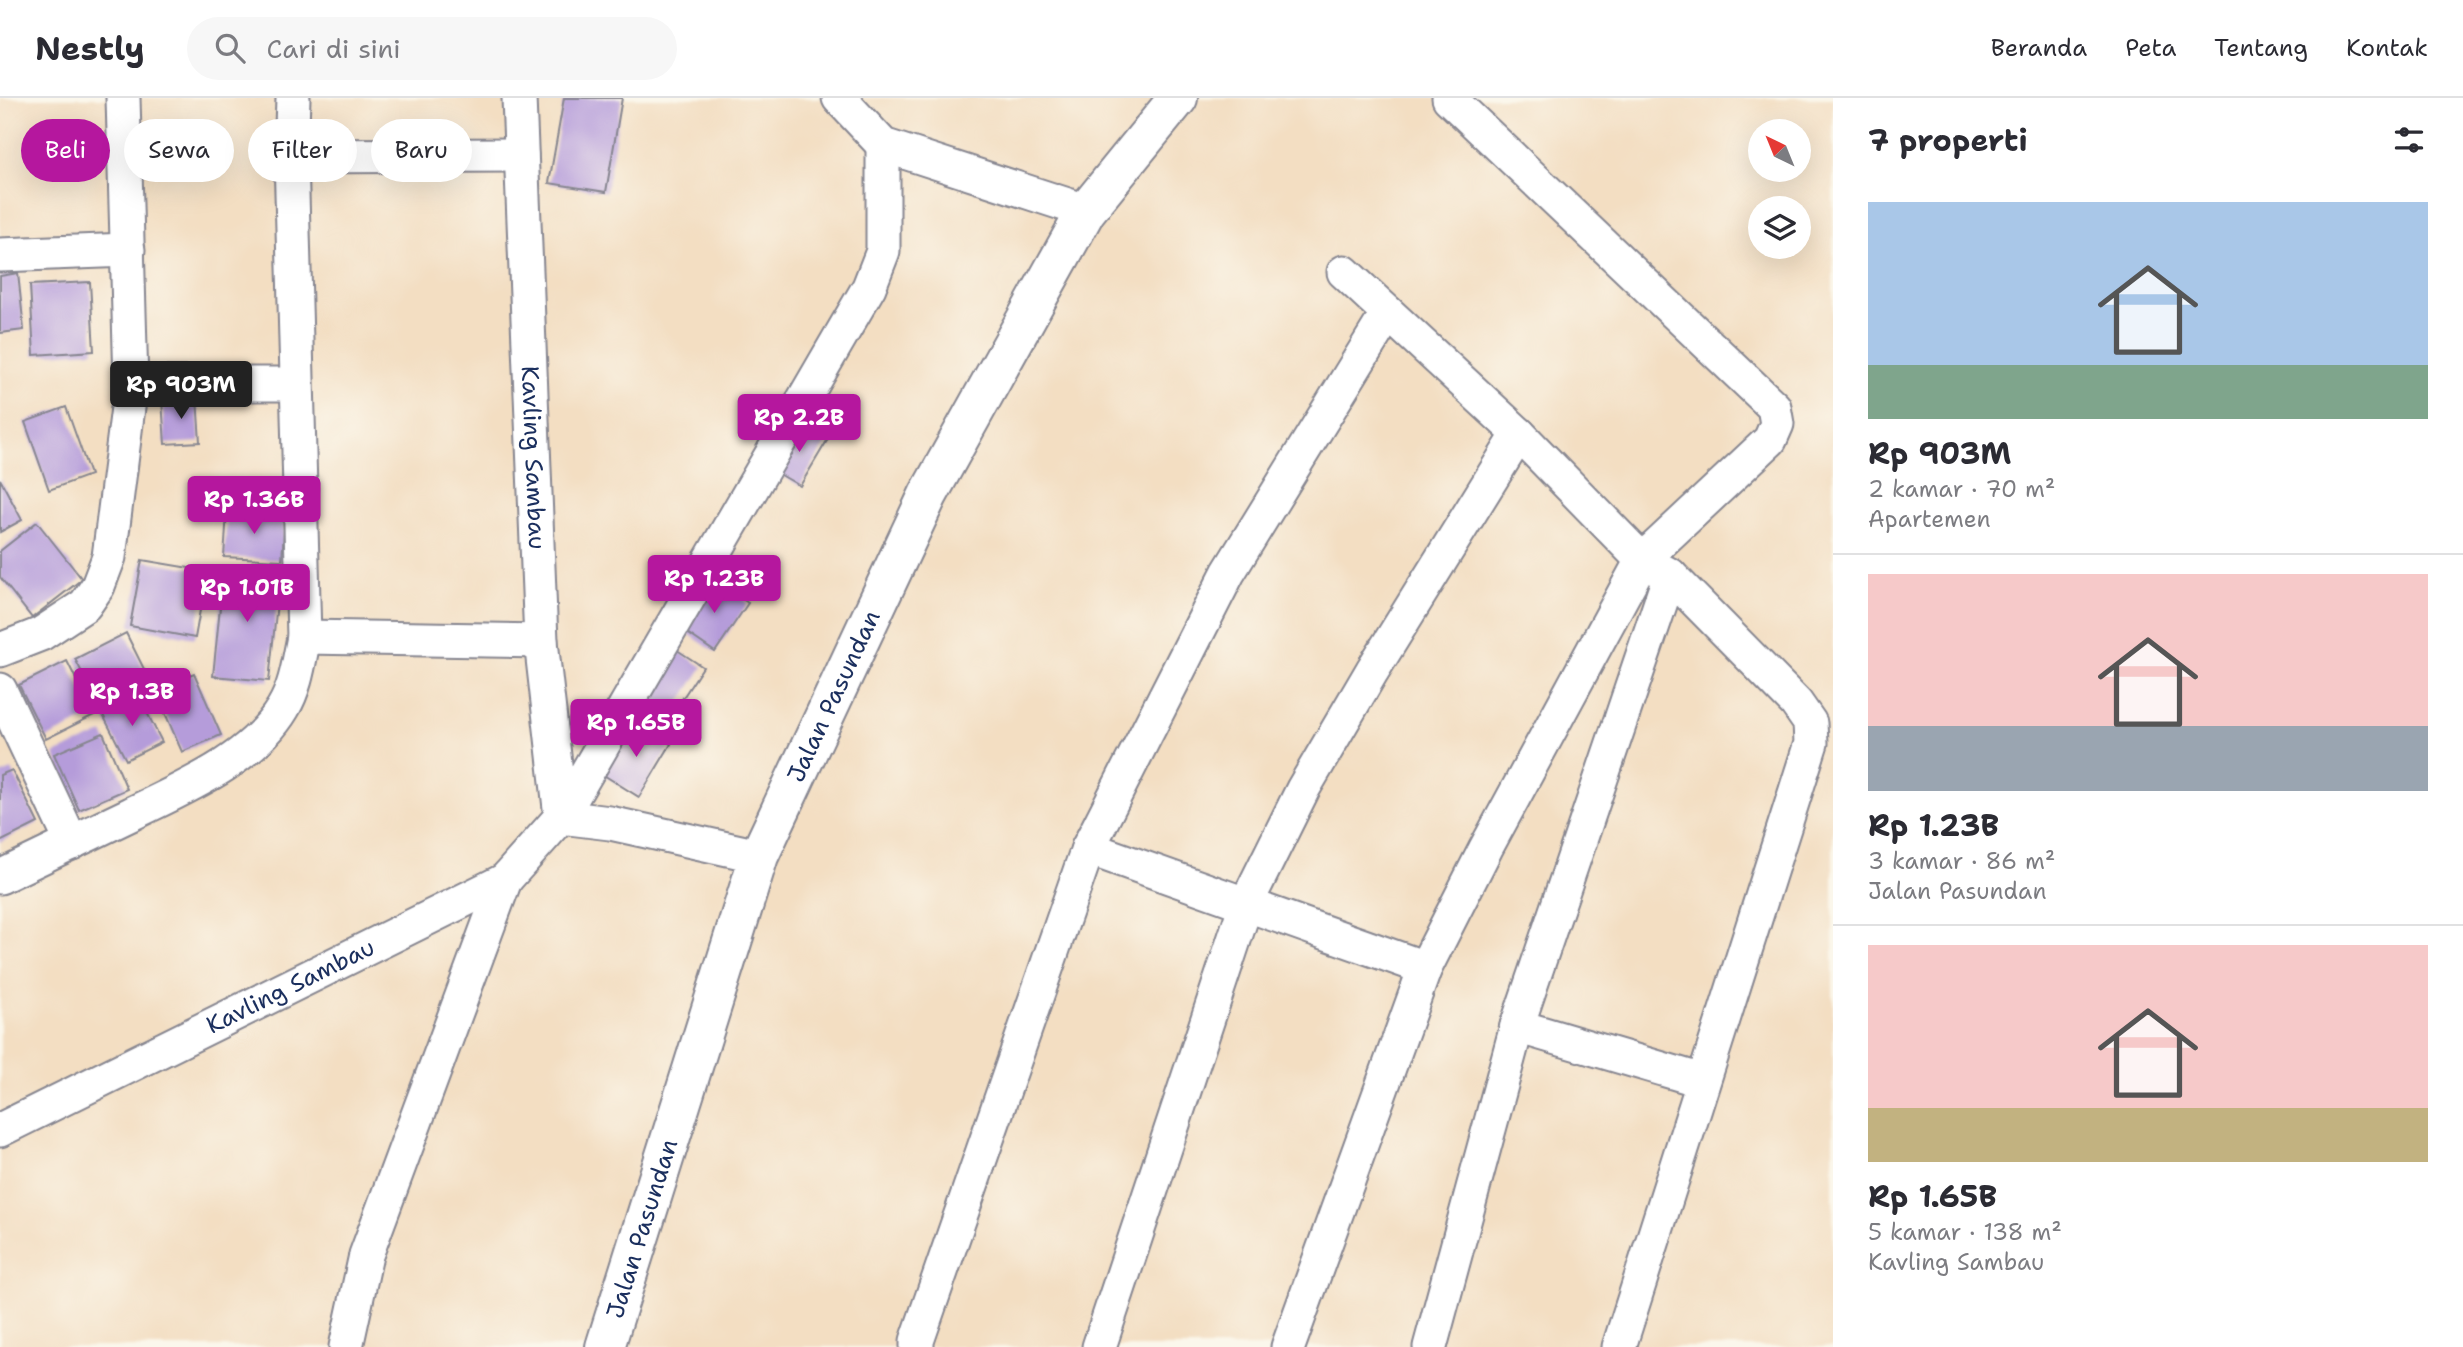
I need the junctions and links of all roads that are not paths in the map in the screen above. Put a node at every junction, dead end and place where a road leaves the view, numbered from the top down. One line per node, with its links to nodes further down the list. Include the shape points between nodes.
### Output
1 (123, 98): 13 (street)
2 (293, 98): 7 (street)
3 (519, 98): 9 (street, Kavling Sambau)
4 (839, 98): 8 (street)
5 (1178, 98): 12 (street, Jalan Pasundan)
6 (1449, 98): 20 (street, via 1774,407 1775,432 1770,440)
7 (292, 119)
8 (883, 145): 12 (street); 25 (street, via 883,251 869,287)
9 (522, 155): 10 (street); 22 (street, Kavling Sambau)
10 (357, 156)
11 (292, 182): 18 (street)
12 (1086, 211): 28 (street, Jalan Pasundan, via 928,495)
13 (128, 250): 14 (street); 17 (street)
14 (0, 255)
15 (1344, 272): 16 (street)
16 (1388, 313): 19 (street); 27 (street, via 1228,573)
17 (131, 384): 18 (street); 23 (street, via 109,557 98,586 85,605 64,621)
18 (296, 384): 21 (street)
19 (1519, 433): 20 (street); 31 (street, via 1303,789)
20 (1656, 568): 32 (street, via 1486,848); 33 (street); 34 (street, via 1796,703 1812,733)
21 (304, 637): 22 (street); 26 (street, via 296,680 283,708 258,738 188,785)
22 (541, 640): 25 (street, Kavling Sambau)
23 (0, 650)
24 (0, 690): 26 (street)
25 (561, 817): 28 (street, via 610,823); 30 (street, Kavling Sambau)
26 (72, 843): 29 (street)
27 (1088, 848): 31 (street); 38 (street)
28 (759, 856): 37 (street, Jalan Pasundan)
29 (0, 877)
30 (505, 880): 35 (street, Kavling Sambau); 36 (street, via 366,1255)
31 (1247, 904): 32 (street); 39 (street)
32 (1424, 968): 40 (street)
33 (1517, 1026): 34 (street); 41 (street)
34 (1703, 1081): 42 (street)
35 (0, 1130)
36 (346, 1347)
37 (605, 1347)
38 (917, 1347)
39 (1099, 1347)
40 (1288, 1347)
41 (1430, 1347)
42 (1619, 1347)

